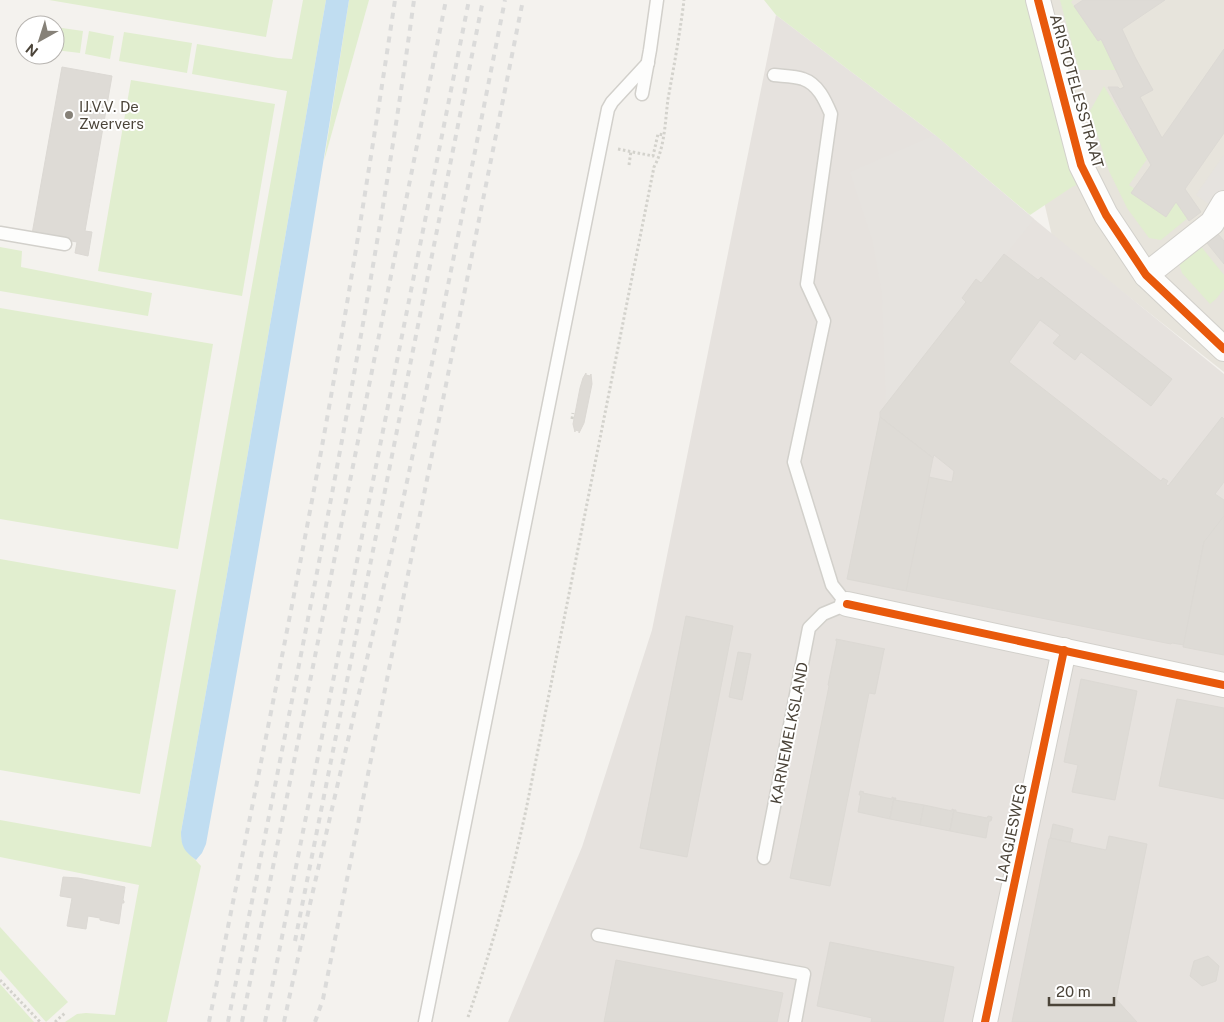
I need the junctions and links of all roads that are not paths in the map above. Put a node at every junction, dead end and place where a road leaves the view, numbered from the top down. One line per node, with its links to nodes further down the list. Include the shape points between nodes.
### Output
1 (657, 0): 3 (lane)
2 (1038, 0): 9 (street, ARISTOTELESSTRAAT, via 1081,165 1106,215)
3 (648, 63): 5 (lane); 16 (lane, via 608,109)
4 (774, 75): 11 (lane, via 804,79 813,85 820,91 831,114 807,284 824,320 794,462 832,585)
5 (642, 94)
6 (1224, 203): 9 (street, via 1212,222)
7 (0, 233): 8 (lane)
8 (65, 244)
9 (1146, 275): 10 (street, ARISTOTELESSTRAAT)
10 (1224, 349)
11 (847, 604): 12 (street); 14 (lane, KARNEMELKSLAND, via 823,614 809,628)
12 (1064, 650): 13 (street); 18 (street, LAAGJESWEG)
13 (1224, 685)
14 (764, 858)
15 (598, 935): 17 (lane, via 804,974)
16 (425, 1022)
17 (795, 1022)
18 (986, 1022)

